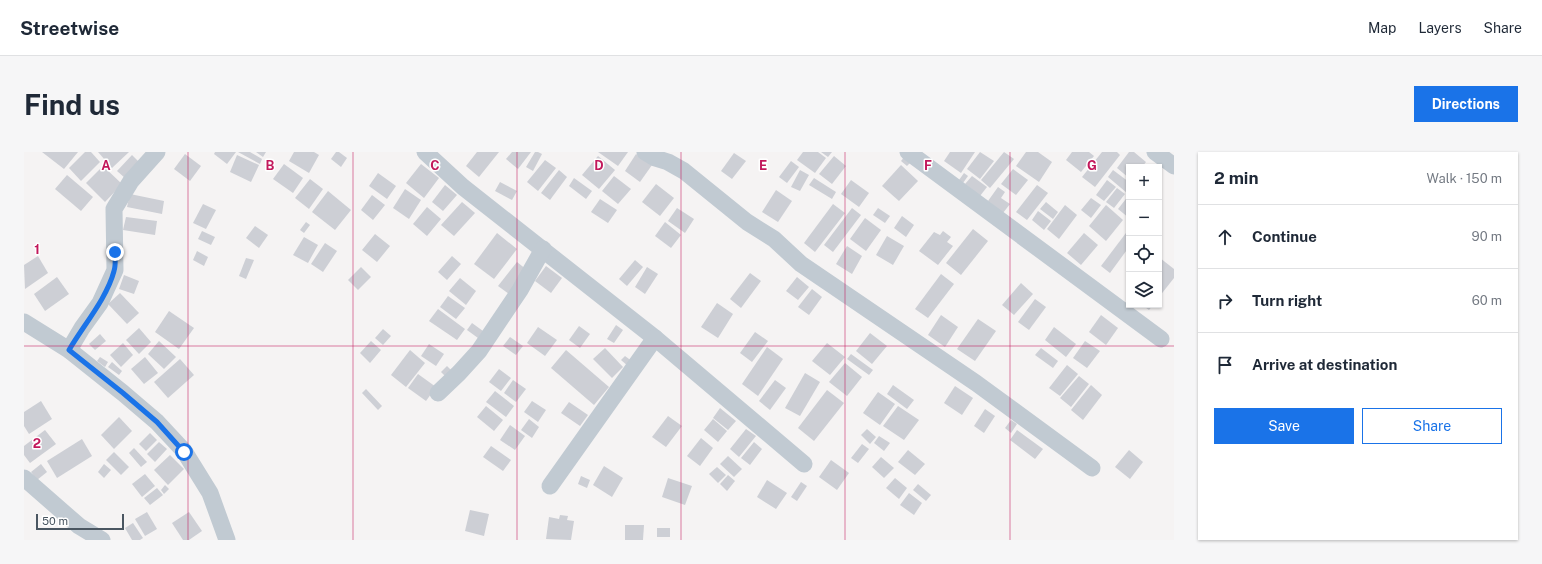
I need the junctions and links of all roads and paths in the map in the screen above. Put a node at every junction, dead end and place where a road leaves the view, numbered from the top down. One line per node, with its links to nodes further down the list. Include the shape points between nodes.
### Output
1 (157, 152): 11 (street, via 130,181 114,209 115,270 100,303)
2 (425, 152): 7 (street, via 463,186)
3 (645, 152): 14 (street, via 684,171 747,222 774,239 801,264 976,383)
4 (908, 152): 10 (street)
5 (1155, 152): 6 (street)
6 (1174, 166)
7 (543, 249): 9 (street); 12 (street, via 520,290 479,351)
8 (24, 322): 11 (street)
9 (655, 338): 13 (street); 16 (street)
10 (1161, 339)
11 (69, 350): 18 (street, via 157,422 184,452 210,494)
12 (438, 393)
13 (804, 464)
14 (1092, 468)
15 (24, 478): 17 (street, via 79,526)
16 (550, 486)
17 (102, 540)
18 (227, 540)

